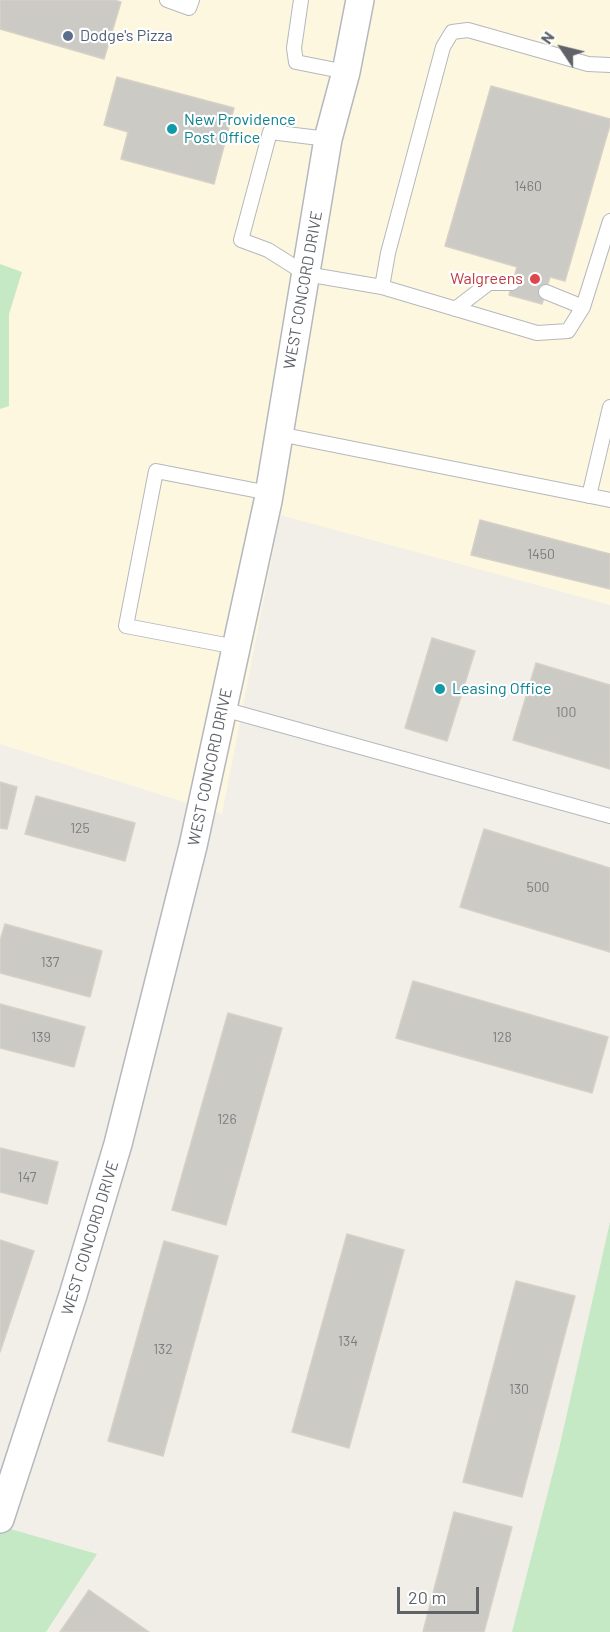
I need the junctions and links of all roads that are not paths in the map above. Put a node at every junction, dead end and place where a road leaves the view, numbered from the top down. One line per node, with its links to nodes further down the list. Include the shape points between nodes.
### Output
1 (167, 0): 2 (lane, via 189,8)
2 (192, 0)
3 (301, 0): 6 (lane, via 294,48 296,62)
4 (360, 0): 6 (street, WEST CONCORD DRIVE)
5 (610, 65): 11 (lane, via 588,64 468,30 452,32 442,47)
6 (346, 72): 7 (street, WEST CONCORD DRIVE)
7 (328, 139): 9 (street, WEST CONCORD DRIVE); 9 (lane, via 270,132 241,240 268,250)
8 (610, 221): 13 (lane)
9 (306, 274): 11 (lane); 16 (street, WEST CONCORD DRIVE)
10 (512, 283): 14 (lane, via 489,283)
11 (382, 287): 14 (lane)
12 (546, 292): 13 (lane)
13 (583, 307): 14 (lane, via 568,331 537,333)
14 (455, 309)
15 (610, 406): 18 (lane)
16 (279, 434): 17 (street, WEST CONCORD DRIVE); 18 (lane)
17 (269, 493): 20 (street, WEST CONCORD DRIVE); 20 (lane, via 156,471 126,626)
18 (589, 496): 19 (lane)
19 (610, 500)
20 (236, 647): 21 (street, WEST CONCORD DRIVE)
21 (223, 709): 22 (lane); 23 (street, WEST CONCORD DRIVE, via 118,1144)
22 (610, 816)
23 (0, 1519)

